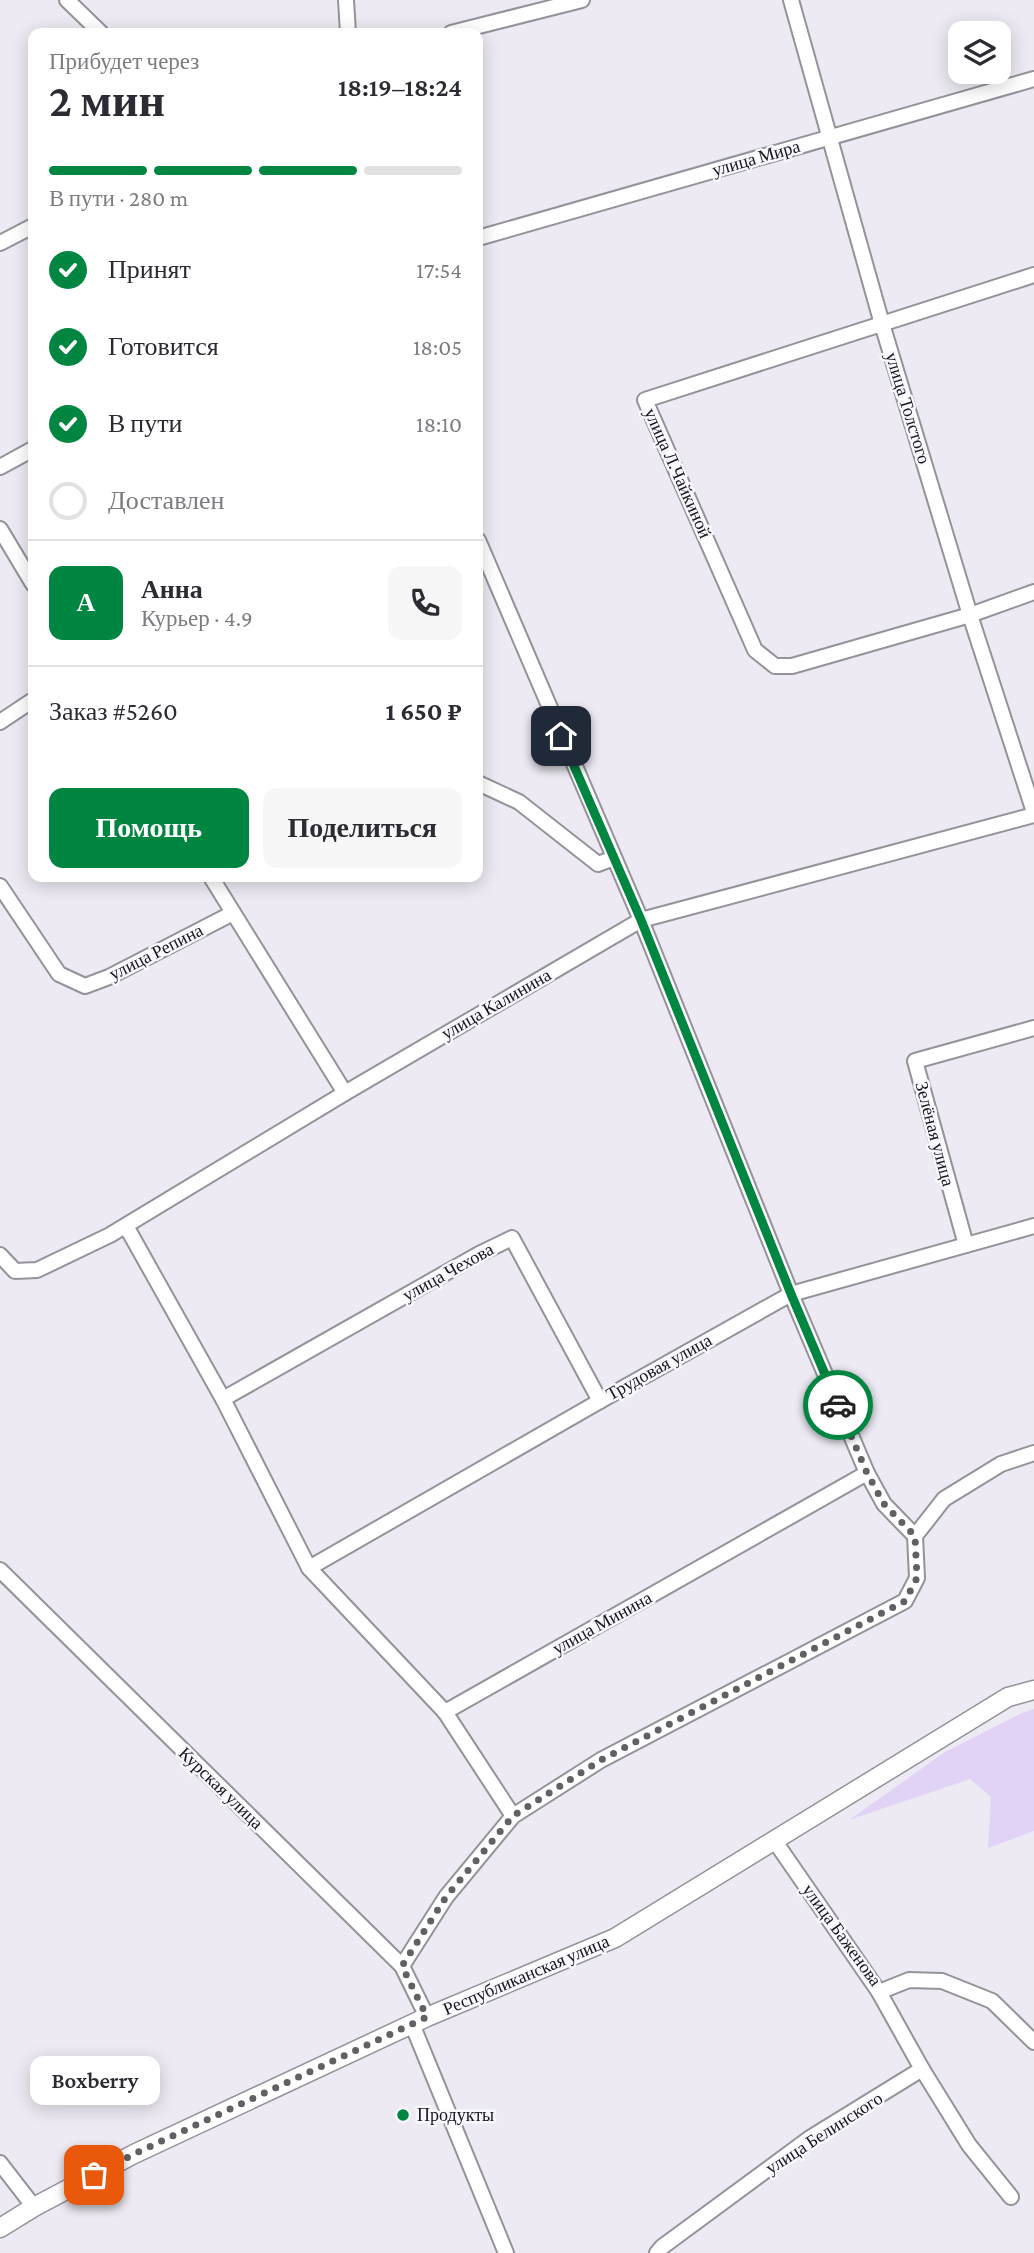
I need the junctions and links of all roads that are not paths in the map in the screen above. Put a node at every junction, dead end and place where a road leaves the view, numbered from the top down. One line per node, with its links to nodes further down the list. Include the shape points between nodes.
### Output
1 (67, 0): 5 (street)
2 (346, 0): 6 (street)
3 (582, 0): 7 (street)
4 (791, 0): 9 (street, улица Толстого)
5 (97, 28)
6 (348, 28)
7 (471, 28)
8 (1034, 79): 9 (street, улица Мира)
9 (830, 137): 11 (street, улица Мира); 14 (street, улица Толстого)
10 (28, 229): 12 (street)
11 (483, 237)
12 (0, 243)
13 (1034, 275): 14 (street, улица Л.Чайкиной)
14 (882, 324): 21 (street, улица Толстого); 21 (street, улица Л.Чайкиной, via 645,400 755,650 775,666 792,666)
15 (28, 452): 16 (street)
16 (0, 467)
17 (0, 529): 19 (street)
18 (483, 552): 26 (street)
19 (28, 576)
20 (1034, 592): 21 (street, улица Л.Чайкиной)
21 (970, 615): 25 (street, улица Толстого)
22 (28, 703): 23 (street)
23 (0, 722)
24 (483, 785): 26 (street, via 519,802 598,864)
25 (1034, 813): 30 (street, улица Калинина)
26 (614, 858): 30 (street)
27 (214, 882): 29 (street)
28 (0, 886): 29 (street, улица Репина, via 59,974 85,986)
29 (233, 913): 32 (street)
30 (641, 920): 32 (street, улица Калинина); 37 (street)
31 (1034, 1028): 35 (street, Зелёная улица, via 915,1061)
32 (345, 1093): 33 (street, улица Калинина)
33 (126, 1226): 36 (street, улица Калинина, via 37,1270 15,1271); 38 (street)
34 (1034, 1226): 35 (street, Трудовая улица)
35 (966, 1245): 37 (street, Трудовая улица)
36 (0, 1255)
37 (791, 1294): 39 (street, Трудовая улица); 41 (street)
38 (223, 1399): 39 (street, улица Чехова, via 512,1238); 43 (street)
39 (600, 1401): 43 (street, Трудовая улица)
40 (1034, 1453): 42 (street, via 1001,1464 944,1499)
41 (867, 1473): 42 (street, via 884,1504); 46 (street, улица Минина)
42 (915, 1536): 47 (street, via 917,1578 905,1601 601,1760)
43 (309, 1568): 46 (street)
44 (0, 1570): 49 (street, Курская улица)
45 (1034, 1690): 48 (street, Республиканская улица, via 1008,1697)
46 (445, 1712): 47 (street)
47 (513, 1816): 49 (street, via 446,1897)
48 (775, 1840): 50 (street, улица Баженова); 51 (street, Республиканская улица, via 615,1938)
49 (402, 1966): 51 (street, Курская улица)
50 (879, 1992): 52 (street, улица Баженова, via 909,1980 942,1981 992,2001); 53 (street)
51 (420, 2021): 56 (street, Республиканская улица, via 134,2154); 58 (street)
52 (1034, 2042)
53 (922, 2069): 55 (street, via 969,2145); 59 (street, улица Белинского, via 810,2137)
54 (0, 2163): 56 (street)
55 (1010, 2197)
56 (34, 2207): 57 (street, Республиканская улица)
57 (0, 2228)
58 (506, 2253)
59 (657, 2253)

